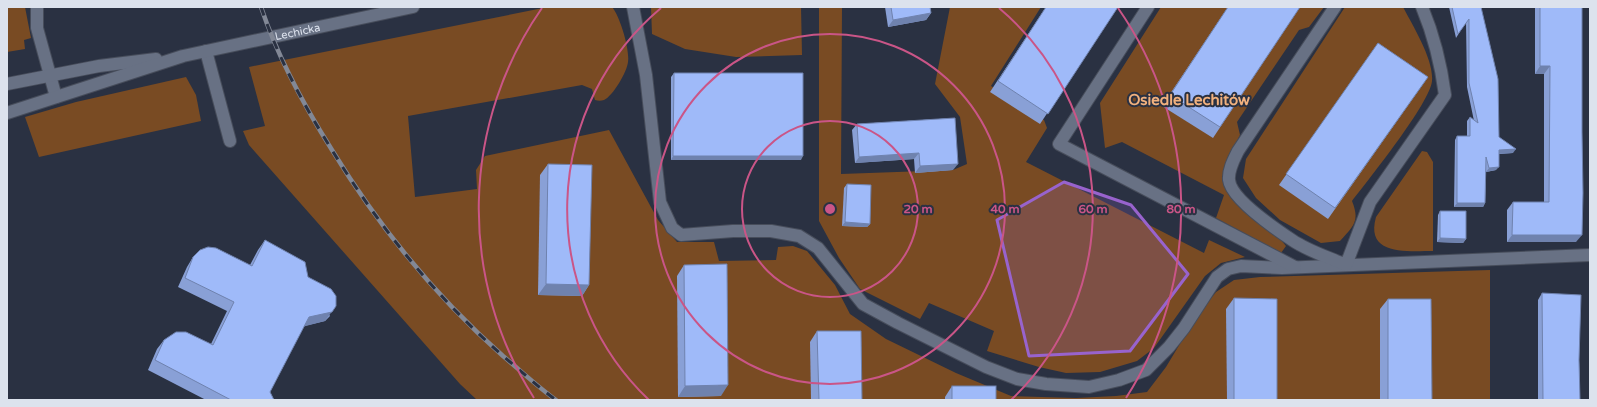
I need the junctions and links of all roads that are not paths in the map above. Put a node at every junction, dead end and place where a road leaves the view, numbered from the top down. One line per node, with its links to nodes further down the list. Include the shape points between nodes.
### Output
1 (37, 7): 9 (street, via 37,28)
2 (413, 7): 7 (street, Lechicka)
3 (633, 7): 16 (street, via 646,75 660,202 672,228 682,235 772,231 798,236 818,248 863,304 986,367 1017,379 1046,384 1089,387 1119,380 1146,370 1169,347 1217,277 1228,269 1241,266)
4 (1148, 7): 16 (street, via 1059,144)
5 (1335, 7): 15 (street, via 1238,151 1229,180 1236,194 1252,211 1287,237)
6 (1422, 7): 15 (street, via 1434,34 1445,95 1370,202)
7 (206, 50): 8 (street, Lechicka); 13 (street)
8 (183, 56): 9 (street, Lechicka); 11 (street, Lechicka)
9 (50, 75): 10 (street, Lechicka); 11 (street)
10 (7, 84)
11 (56, 97): 12 (street, Lechicka)
12 (7, 113)
13 (230, 141)
14 (1590, 255): 15 (street)
15 (1346, 265): 16 (street)
16 (1296, 267)

